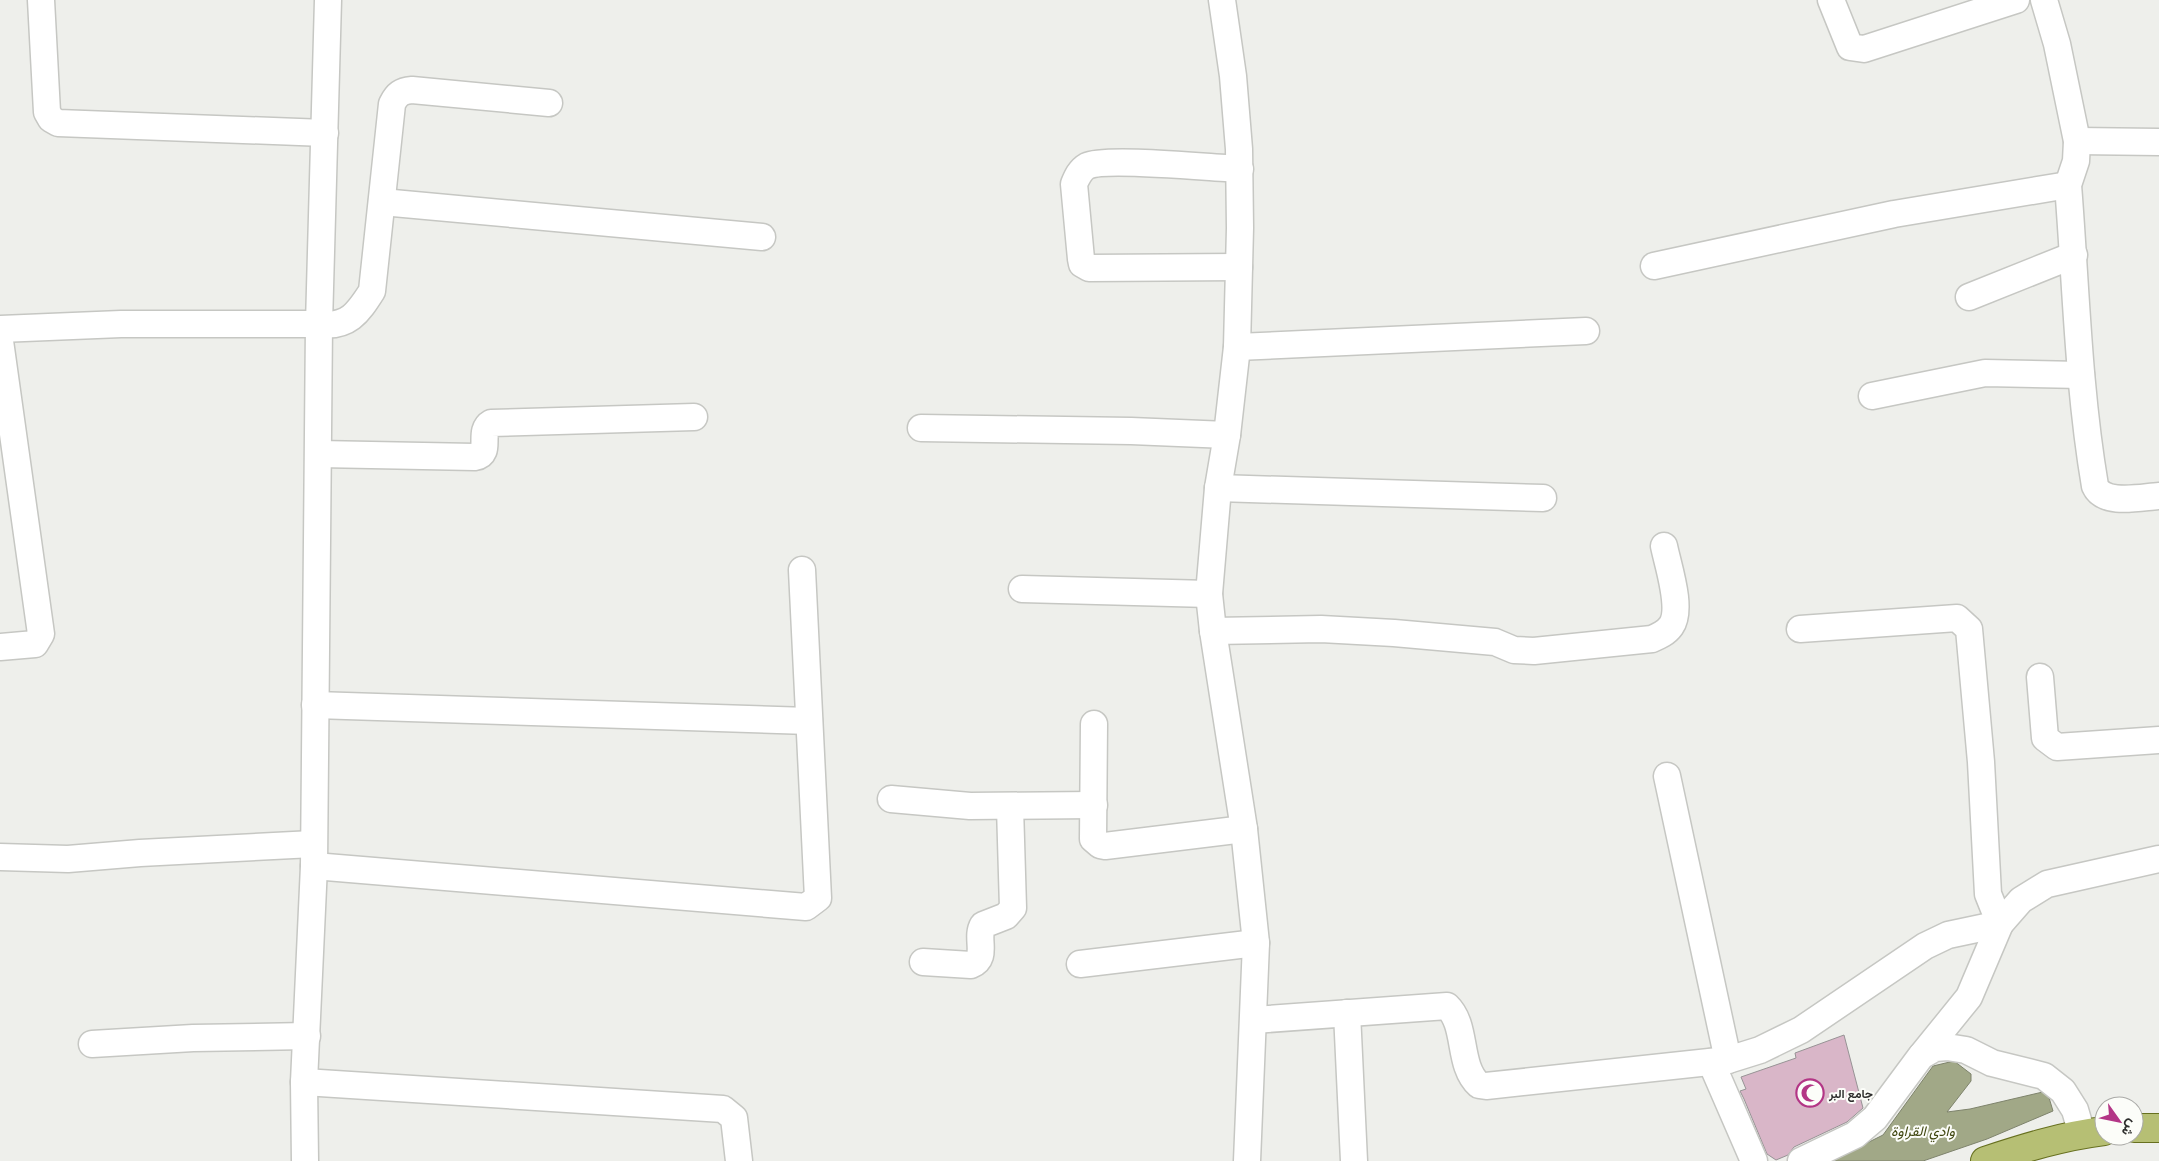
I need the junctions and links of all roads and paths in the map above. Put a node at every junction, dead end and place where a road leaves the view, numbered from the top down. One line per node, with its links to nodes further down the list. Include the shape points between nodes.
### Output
1 (40, 0): 8 (street, via 47,112 58,123)
2 (328, 0): 8 (street)
3 (1222, 0): 11 (street, via 1233,76)
4 (1831, 0): 5 (street, via 1850,47 1864,49)
5 (2016, 0)
6 (2044, 0): 9 (street, via 2057,44)
7 (549, 103): 13 (street, via 402,91 392,104)
8 (325, 133): 19 (street)
9 (2077, 141): 10 (street); 12 (street, via 2076,161)
10 (2159, 142)
11 (1240, 169): 17 (street); 17 (street, via 1112,163 1088,166 1078,174 1074,184 1080,258 1082,264 1089,268)
12 (2068, 185): 15 (street); 16 (street, via 1894,214)
13 (382, 202): 14 (street); 19 (street, via 372,291 354,315 344,322 333,326)
14 (762, 237)
15 (2074, 255): 18 (street); 24 (street)
16 (1654, 266)
17 (1239, 267): 23 (street)
18 (1969, 297)
19 (319, 324): 20 (street, via 121,324); 29 (street)
20 (0, 329)
21 (1586, 331): 23 (street)
22 (0, 341): 39 (street, via 42,634 35,644)
23 (1237, 347): 28 (street)
24 (2081, 375): 25 (street, via 1985,373); 31 (street, via 2098,492 2112,498)
25 (1872, 396)
26 (694, 417): 29 (street, via 491,423 485,430 484,451 474,457)
27 (922, 428): 28 (street)
28 (1227, 435): 30 (street)
29 (319, 454): 41 (street)
30 (1218, 488): 32 (street); 36 (street)
31 (2159, 496)
32 (1543, 498)
33 (1664, 546): 38 (street, via 1677,610 1666,632 1652,639 1534,651 1514,650 1495,642 1394,633 1321,629)
34 (802, 570): 42 (street)
35 (1022, 588): 36 (street)
36 (1209, 594): 38 (street)
37 (1800, 629): 53 (street, via 1957,618 1969,629 1988,894)
38 (1213, 632): 49 (street)
39 (0, 647)
40 (2040, 677): 44 (street, via 2045,738 2057,747)
41 (316, 705): 42 (street); 50 (street)
42 (809, 721): 50 (street, via 818,898 806,907)
43 (1094, 724): 47 (street)
44 (2159, 740)
45 (1667, 776): 64 (street)
46 (891, 799): 48 (street)
47 (1094, 806): 48 (street); 49 (street, via 1093,838 1105,846)
48 (1010, 807): 55 (street, via 1013,908 1006,916 984,925 980,932 981,953 976,963)
49 (1244, 829): 54 (street)
50 (313, 855): 51 (street, via 140,852 68,859); 60 (street)
51 (0, 857)
52 (2159, 860): 53 (street, via 2047,884 2021,900)
53 (2000, 924): 57 (street); 64 (street, via 1948,935 1925,946 1801,1030 1760,1050)
54 (1256, 943): 56 (street); 59 (street)
55 (923, 962)
56 (1080, 964)
57 (1969, 997): 62 (street); 63 (street, via 1970,1035 1973,1046)
58 (1347, 1013): 59 (street); 64 (street, via 1447,1006 1454,1015 1469,1074 1478,1085); 72 (street)
59 (1254, 1020): 71 (street)
60 (307, 1036): 61 (street); 65 (street)
61 (92, 1044)
62 (1921, 1056): 63 (street, via 1935,1048 1947,1047 1966,1050); 74 (street, via 1875,1118 1855,1135)
63 (1984, 1059): 68 (street, via 2044,1076 2057,1085)
64 (1719, 1061): 73 (street)
65 (304, 1082): 69 (street); 70 (street, via 723,1109 734,1118)
66 (2144, 1128): 67 (main road)
67 (2159, 1128)
68 (2093, 1132): 75 (main road)
69 (305, 1161)
70 (739, 1161)
71 (1247, 1161)
72 (1354, 1161)
73 (1754, 1161)
74 (1801, 1161)
75 (1986, 1161)

